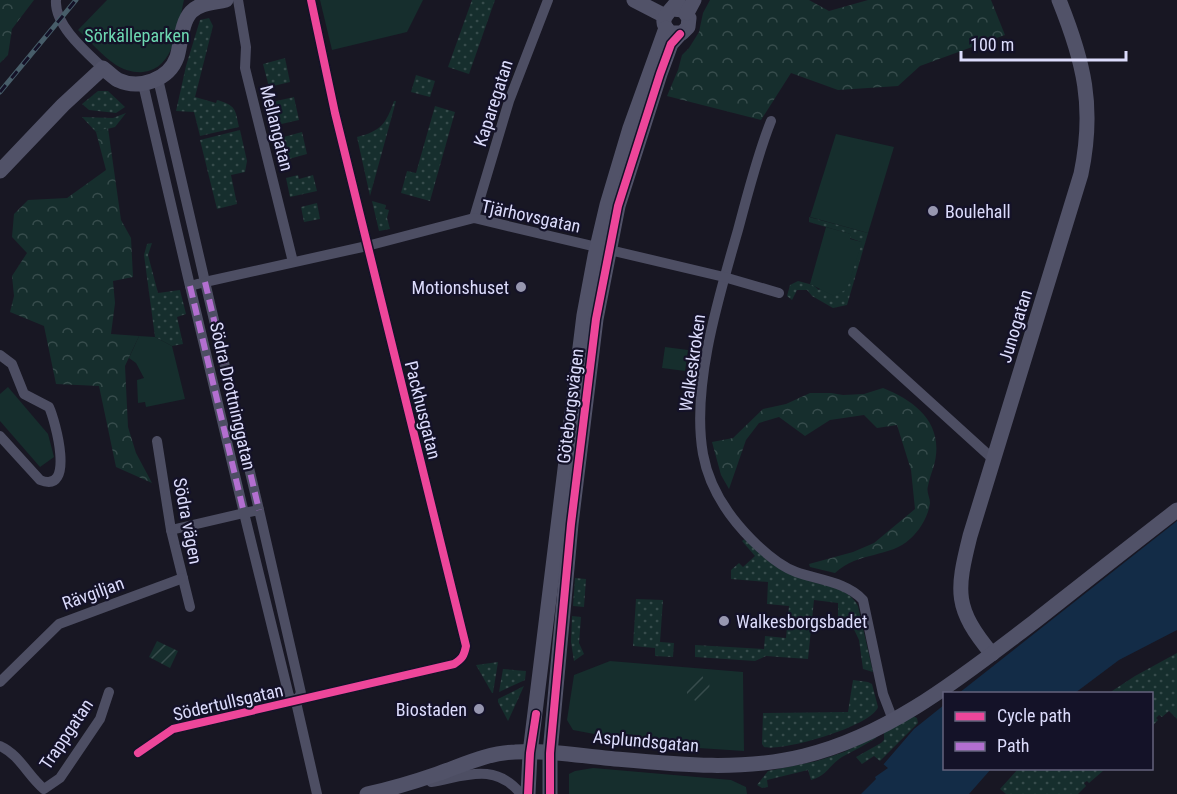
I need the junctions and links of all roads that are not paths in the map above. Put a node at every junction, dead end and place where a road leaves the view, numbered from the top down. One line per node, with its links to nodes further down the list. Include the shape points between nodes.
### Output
1 (56, 0): 9 (street, via 58,16 79,45)
2 (226, 0): 10 (street, via 193,10 187,18 176,60)
3 (238, 0): 17 (street, Mellangatan, via 246,47 245,68)
4 (311, 0): 15 (street, Packhusgatan)
5 (548, 0): 14 (street, Kaparegatan, via 509,101)
6 (634, 0): 8 (street)
7 (1059, 0): 26 (street, Junogatan, via 1087,91 1086,144 1078,184)
8 (678, 14): 16 (street, Göteborgsvägen, via 630,128 606,205)
9 (103, 68): 11 (street, via 118,80); 13 (street)
10 (158, 79): 11 (street); 19 (street, Södra Drottninggatan)
11 (142, 84): 20 (street, Södra Drottninggatan)
12 (771, 121): 18 (street, Walkeskroken)
13 (0, 171)
14 (474, 218): 15 (street, Tjärhovsgatan); 16 (street, Tjärhovsgatan)
15 (368, 246): 17 (street, Tjärhovsgatan); 36 (street, Packhusgatan, via 465,653 454,664)
16 (603, 248): 18 (street, Tjärhovsgatan); 40 (street, Göteborgsvägen, via 584,315); 41 (street, Göteborgsvägen, via 571,524)
17 (293, 262): 19 (street, Tjärhovsgatan)
18 (724, 277): 21 (street, Tjärhovsgatan); 37 (street, Walkeskroken, via 703,383 701,433 709,474 732,518 759,547 796,572 852,590 863,600)
19 (205, 282): 20 (street); 27 (street, Södra Drottninggatan)
20 (190, 286): 29 (street, Södra Drottninggatan)
21 (779, 293)
22 (853, 332): 26 (street)
23 (0, 355): 24 (street, via 12,364 24,394 49,407 61,462 58,477 45,483 40,480)
24 (0, 436)
25 (157, 441): 30 (street, Södra vägen)
26 (994, 460): 33 (street, Junogatan, via 960,580 963,611)
27 (259, 510): 29 (street); 36 (street, Södra Drottninggatan, via 301,693)
28 (1177, 510): 33 (street, Asplundsgatan)
29 (244, 513): 30 (street); 36 (street, Södra Drottninggatan, via 289,696)
30 (171, 530): 31 (street, Södra vägen)
31 (183, 578): 32 (street, Södra vägen); 34 (street, Rävgiljan, via 59,624)
32 (190, 607)
33 (992, 654): 37 (street, Asplundsgatan)
34 (0, 682)
35 (109, 692): 38 (street, Trappgatan, via 89,736 60,778 44,789 23,764)
36 (296, 702): 39 (street, Södertullsgatan, via 173,729); 43 (street, Södra Drottninggatan)
37 (893, 720): 41 (street, Asplundsgatan, via 835,747 757,765 684,765)
38 (0, 746)
39 (138, 753)
40 (530, 753): 41 (street, Asplundsgatan); 42 (street, Asplundsgatan, via 474,759); 46 (street, Göteborgsvägen)
41 (550, 753): 47 (street, Göteborgsvägen)
42 (392, 788): 44 (street, Asplundsgatan); 45 (street, Asplundsgatan, via 494,774 510,782)
43 (316, 789)
44 (367, 794)
45 (521, 794)
46 (528, 794)
47 (550, 794)

